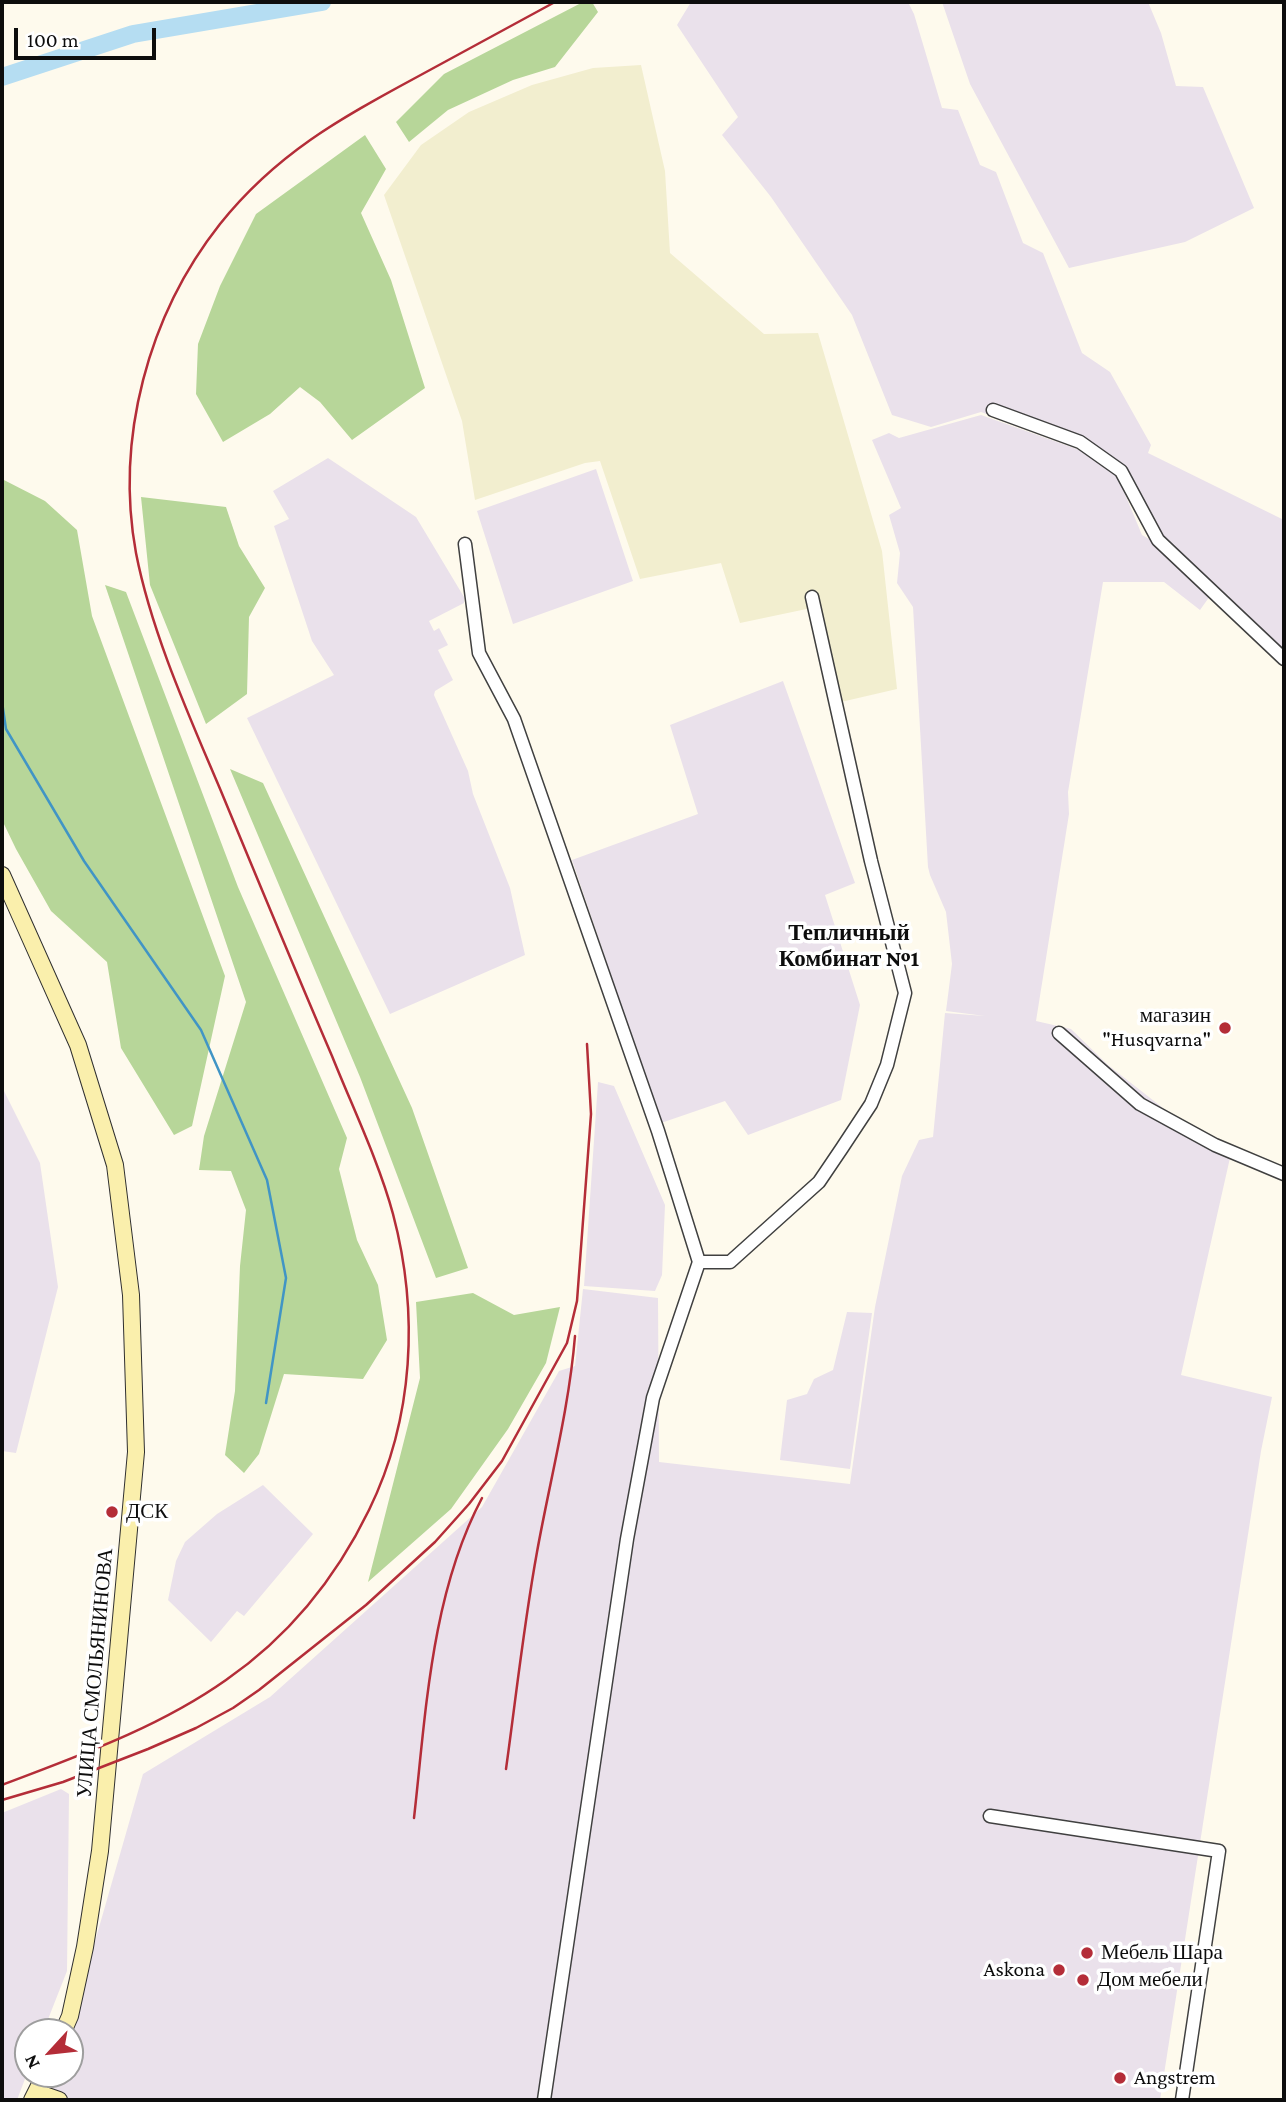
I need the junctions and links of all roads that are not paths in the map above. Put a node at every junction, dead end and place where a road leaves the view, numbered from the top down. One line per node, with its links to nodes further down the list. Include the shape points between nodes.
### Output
1 (993, 410): 4 (street, via 1080,442 1121,471 1158,540)
2 (465, 544): 8 (street, via 479,653 514,719)
3 (812, 597): 8 (street, via 905,993 887,1065 871,1104 819,1182 730,1262)
4 (1284, 659)
5 (2, 875): 10 (street, УЛИЦА СМОЛЬЯНИНОВА, via 78,1045 115,1165 131,1295 136,1452 101,1838)
6 (1059, 1033): 7 (street, via 1140,1104 1215,1145)
7 (1284, 1174)
8 (699, 1262): 13 (street, via 653,1398 629,1527)
9 (990, 1816): 14 (street, via 1220,1851)
10 (69, 2018)
11 (34, 2096): 12 (street)
12 (59, 2100)
13 (544, 2100)
14 (1182, 2100)

